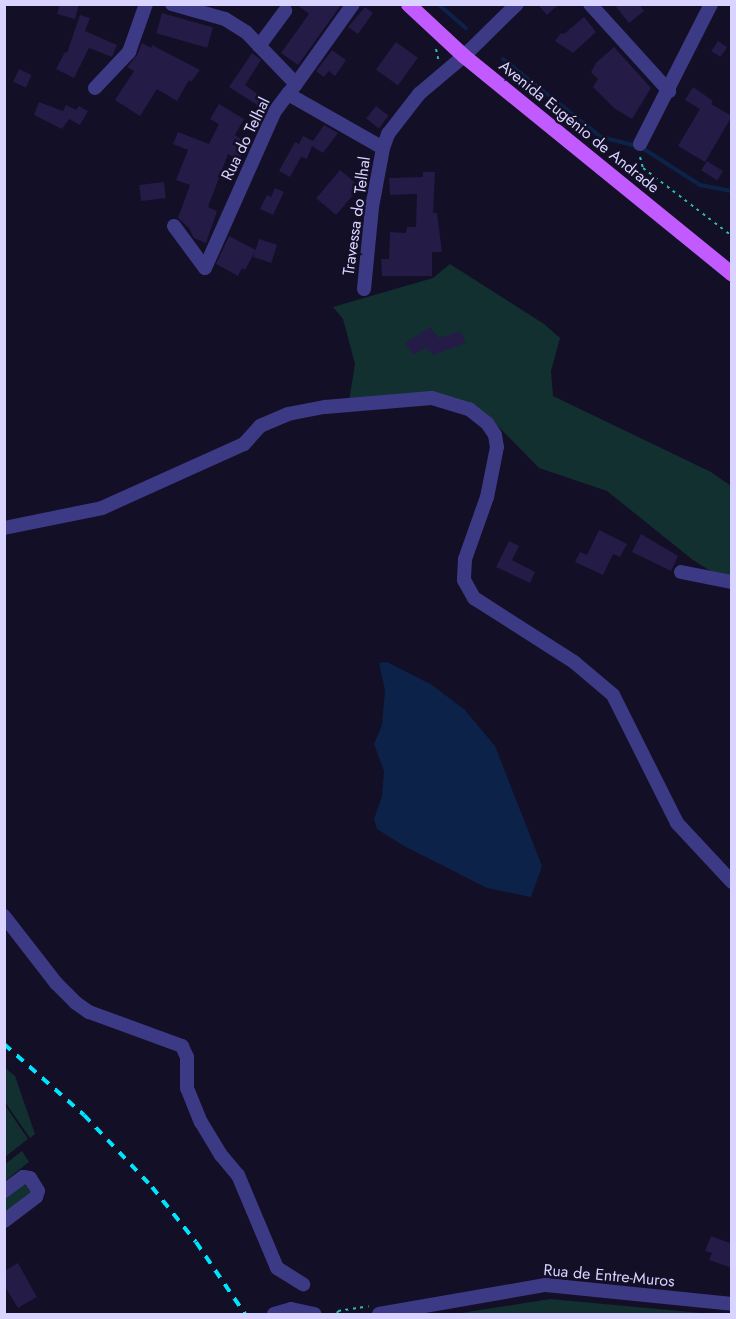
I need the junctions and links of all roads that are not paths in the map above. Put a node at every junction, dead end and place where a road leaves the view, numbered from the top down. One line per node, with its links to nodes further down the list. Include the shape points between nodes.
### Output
1 (146, 4): 12 (street, via 129,52)
2 (172, 4): 8 (street)
3 (353, 4): 13 (street)
4 (408, 4): 11 (main road, Avenida Eugénio de Andrade)
5 (517, 4): 11 (street)
6 (590, 4): 14 (street)
7 (711, 4): 14 (street)
8 (198, 8): 10 (street, via 225,19)
9 (285, 11): 10 (street)
10 (260, 46): 13 (street)
11 (464, 56): 16 (street, via 419,94 388,134); 18 (main road, Avenida Eugénio de Andrade)
12 (95, 88)
13 (292, 89): 16 (street, Rua do Telhal); 17 (street, Rua do Telhal, via 275,111 205,268)
14 (669, 91): 15 (street)
15 (640, 144)
16 (383, 148): 19 (street, Travessa do Telhal, via 372,207)
17 (174, 226)
18 (732, 274)
19 (364, 289)
20 (4, 528): 23 (street, via 102,508 244,444 260,426 288,414 432,398 469,409 487,423 497,447 487,497 465,560 464,580 474,598 574,662 613,695 677,823)
21 (681, 572): 22 (street)
22 (732, 582)
23 (732, 882)
24 (4, 916): 27 (street, via 76,1003 89,1012 182,1046 188,1057 187,1088 201,1122 238,1175 277,1268)
25 (4, 1191): 26 (street, via 23,1178 30,1178 38,1191 36,1197)
26 (4, 1221)
27 (303, 1284)
28 (732, 1304): 31 (street, Rua de Entre-Muros, via 546,1285)
29 (274, 1314): 30 (street, via 291,1309)
30 (315, 1314)
31 (378, 1314)

